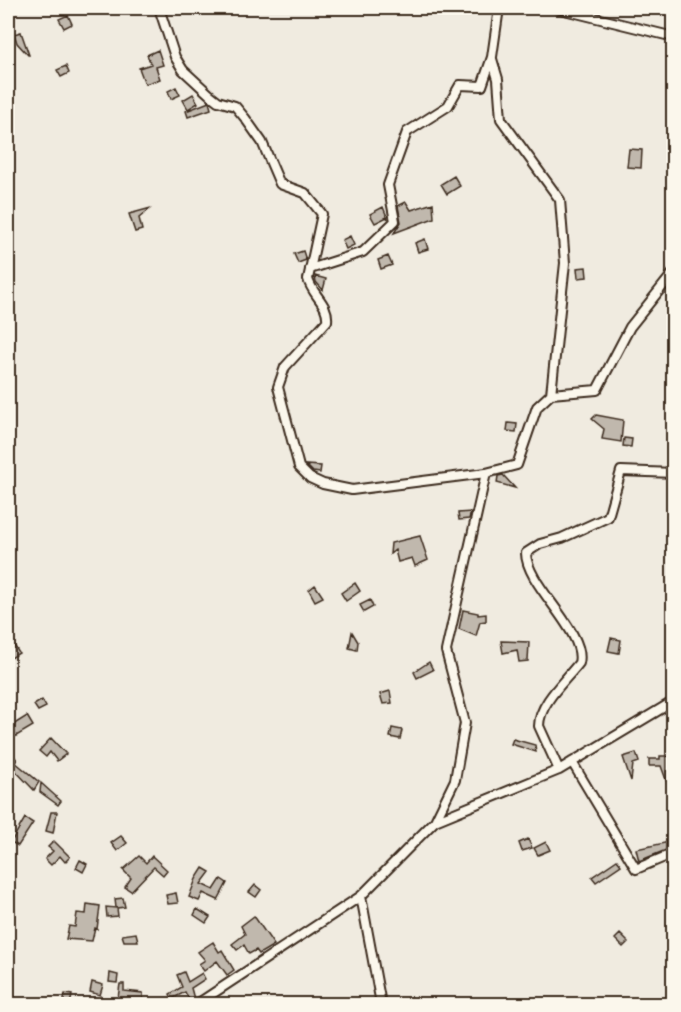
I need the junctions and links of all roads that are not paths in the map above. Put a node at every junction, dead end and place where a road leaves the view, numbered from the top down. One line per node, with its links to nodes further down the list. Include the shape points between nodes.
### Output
1 (159, 8): 6 (street, via 183,70 218,101 235,106 262,142 280,184 305,193 320,209)
2 (499, 8): 5 (street)
3 (556, 8): 4 (street)
4 (674, 37)
5 (492, 57): 6 (street, via 482,86 460,85 448,106 407,132 388,184 396,221 363,252); 8 (street, via 501,119 560,200 565,263)
6 (309, 269): 9 (street, via 310,288 327,311 327,321 285,367 278,387 299,467 322,484 352,490)
7 (674, 272): 8 (street, via 630,327 597,390)
8 (551, 393): 9 (street, via 537,407 517,465)
9 (486, 472): 14 (street, via 446,651 465,723 455,780)
10 (674, 473): 13 (street, via 621,471 608,517 526,553 534,575 570,630 581,656 539,719)
11 (674, 701): 12 (street)
12 (572, 762): 13 (street); 15 (street, via 636,868)
13 (559, 770): 14 (street)
14 (435, 821): 16 (street)
15 (674, 853)
16 (361, 896): 17 (street); 18 (street)
17 (198, 1005)
18 (381, 1005)

